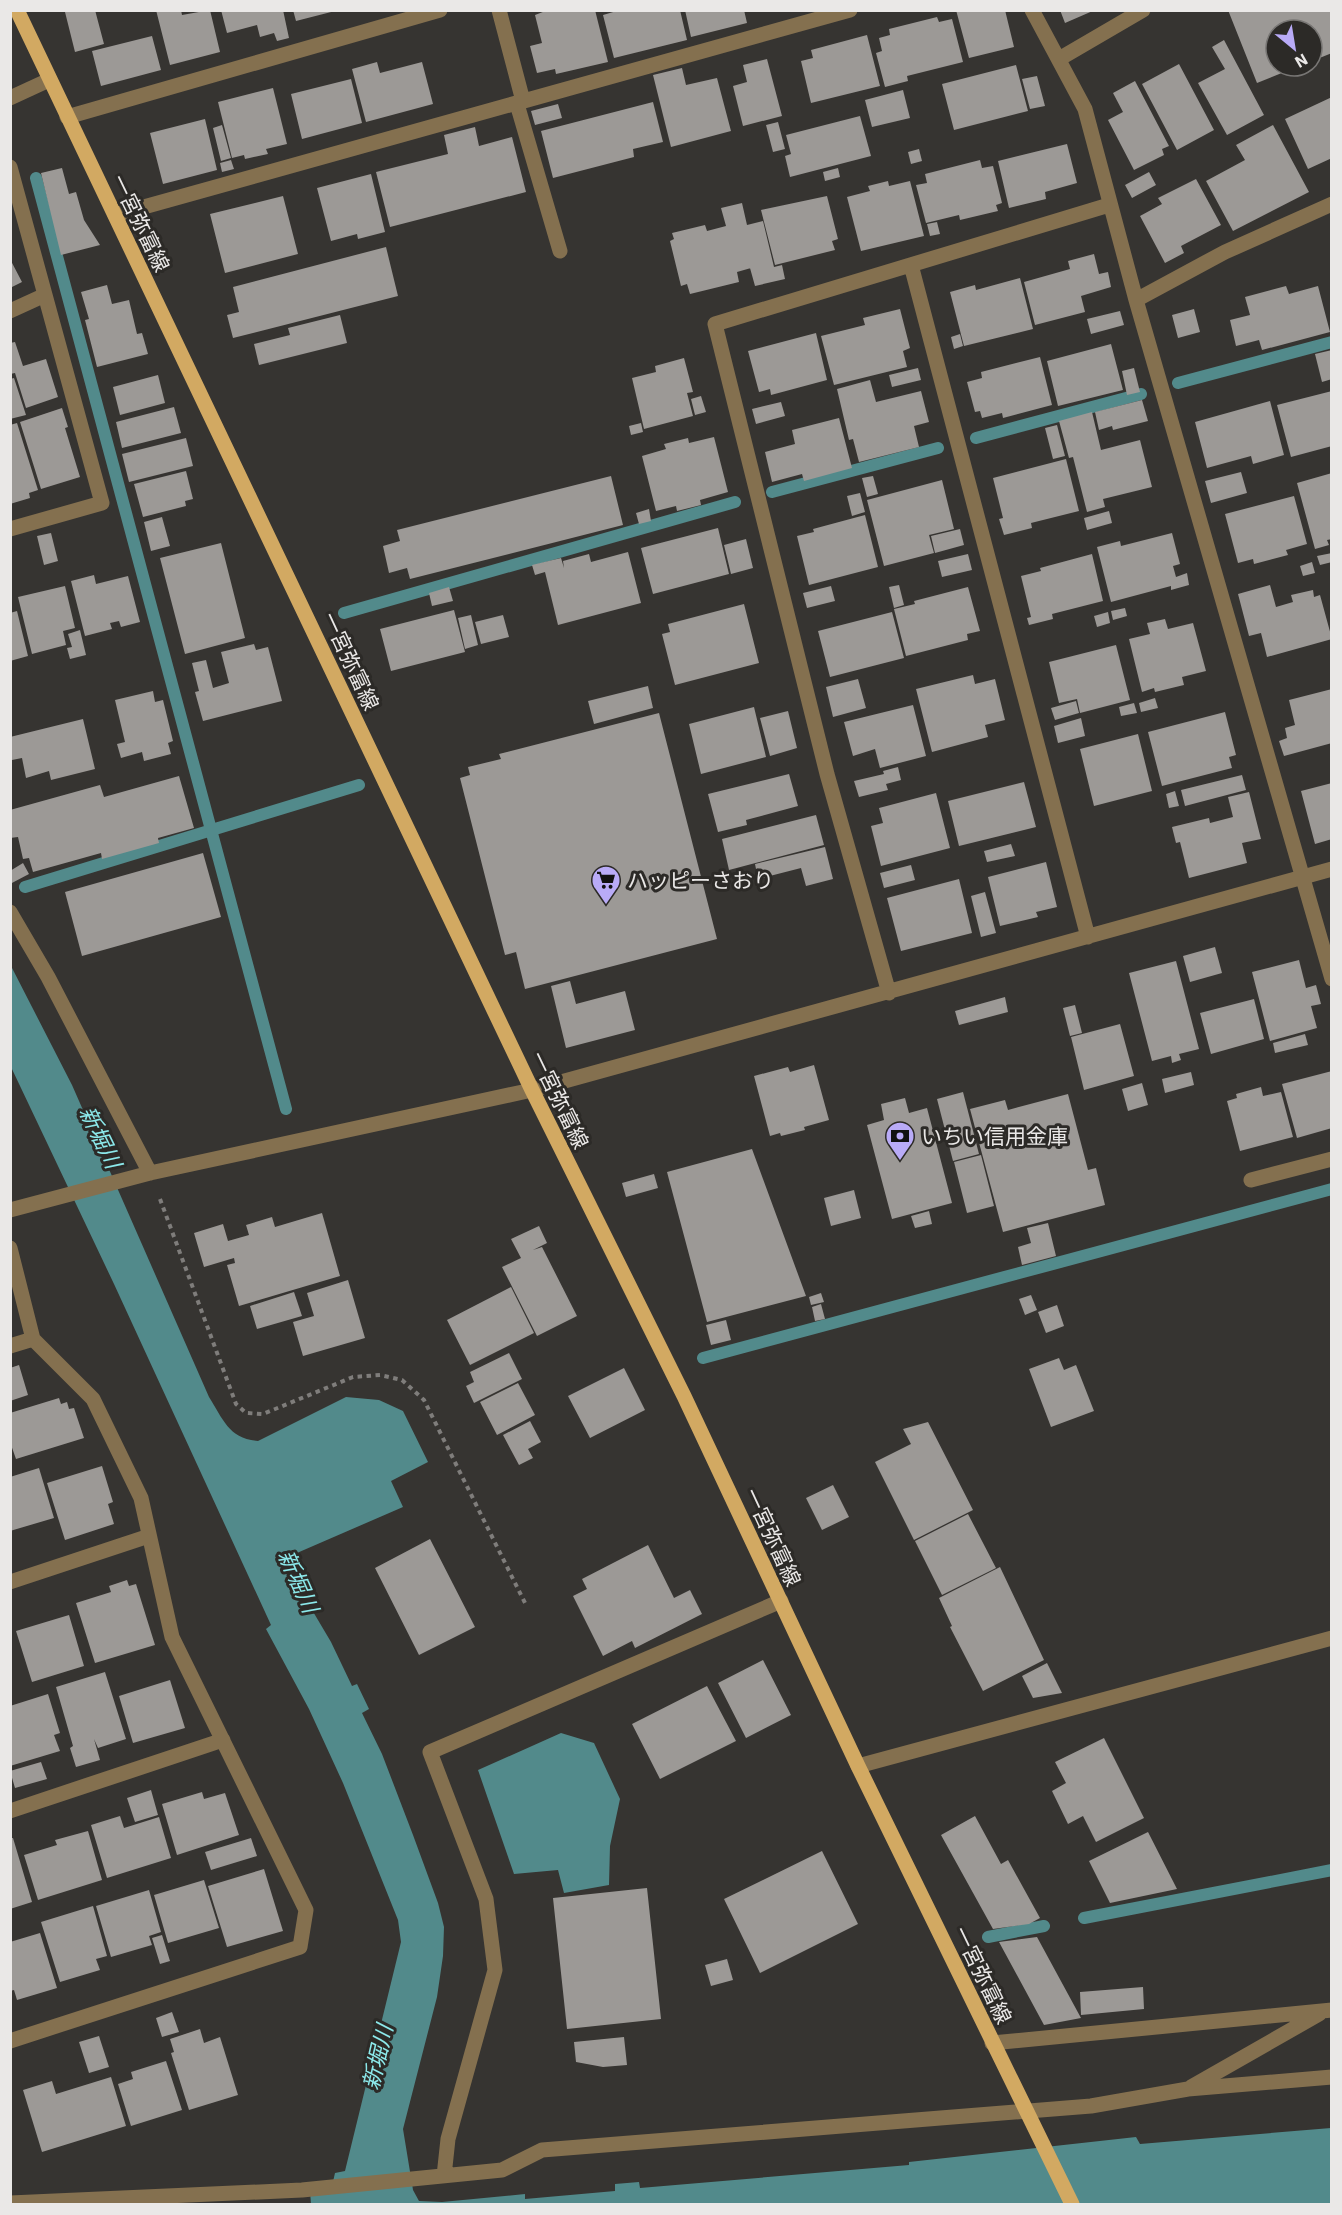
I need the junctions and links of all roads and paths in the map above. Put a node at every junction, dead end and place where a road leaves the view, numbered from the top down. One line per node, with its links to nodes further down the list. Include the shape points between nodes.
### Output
1 (17, 10): 8 (main road, 一宮弥富線)
2 (440, 10): 11 (street)
3 (499, 10): 10 (street)
4 (850, 10): 10 (street)
5 (1032, 10): 7 (street)
6 (1143, 10): 7 (street)
7 (1059, 59): 13 (street, via 1085,109)
8 (49, 80): 9 (street); 11 (main road, 一宮弥富線)
9 (10, 98)
10 (520, 102): 15 (street); 16 (street)
11 (67, 117): 15 (main road, 一宮弥富線)
12 (10, 167): 18 (street)
13 (1109, 205): 17 (street); 19 (street)
14 (1331, 207): 19 (street, via 1225,252)
15 (115, 215): 28 (main road, 一宮弥富線)
16 (560, 251)
17 (911, 265): 25 (street); 27 (street, via 715,324 826,774)
18 (45, 295): 20 (street); 21 (street, via 102,503)
19 (1136, 300): 23 (street)
20 (10, 311)
21 (10, 529)
22 (1332, 869): 23 (street)
23 (1304, 877): 25 (street); 26 (street)
24 (10, 912): 30 (street, via 48,977)
25 (1088, 937): 27 (street)
26 (1332, 979)
27 (889, 993): 28 (street)
28 (532, 1090): 30 (street); 38 (main road, 一宮弥富線)
29 (1332, 1159): 31 (street)
30 (145, 1175): 32 (street); 39 (path, via 236,1404 246,1413 263,1414 353,1377 380,1375 402,1380 424,1400)
31 (1251, 1180)
32 (10, 1210)
33 (10, 1248): 34 (street)
34 (33, 1339): 35 (street); 36 (street, via 93,1399 141,1498)
35 (10, 1346)
36 (149, 1536): 37 (street); 41 (street, via 172,1637)
37 (10, 1582)
38 (781, 1601): 42 (main road, 一宮弥富線); 50 (street, via 430,1752 486,1899 495,1970)
39 (526, 1605)
40 (1332, 1638): 42 (street)
41 (223, 1740): 43 (street); 45 (street, via 306,1910 300,1947)
42 (858, 1766): 46 (main road, 一宮弥富線)
43 (10, 1811)
44 (1328, 2011): 46 (street); 48 (street)
45 (10, 2042)
46 (992, 2043): 49 (main road, 一宮弥富線)
47 (1332, 2077): 48 (street)
48 (1188, 2089): 49 (street)
49 (1028, 2116): 50 (street, via 542,2150 502,2170); 52 (main road, 一宮弥富線)
50 (437, 2176): 51 (street, via 302,2190)
51 (10, 2203)
52 (1072, 2205)

